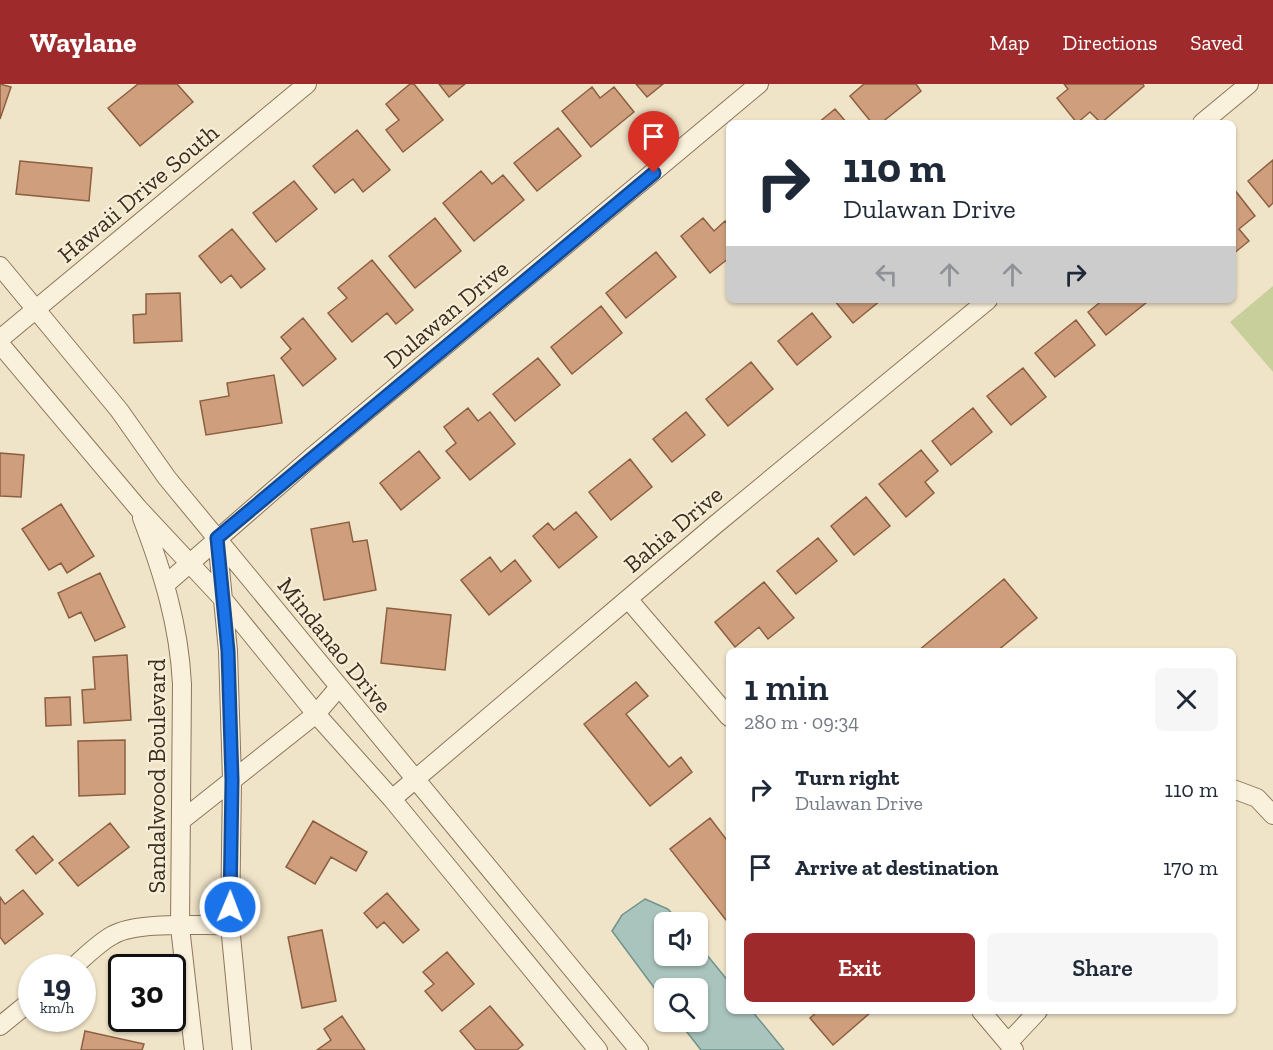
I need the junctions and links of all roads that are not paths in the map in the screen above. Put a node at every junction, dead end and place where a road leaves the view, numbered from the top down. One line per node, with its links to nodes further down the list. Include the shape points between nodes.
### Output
1 (308, 84): 7 (street, Hawaii Drive South)
2 (759, 84): 11 (street, Dulawan Drive)
3 (1249, 84): 4 (street)
4 (1206, 120)
5 (0, 266): 7 (street, Mindanao Drive)
6 (984, 303): 15 (street, Bahia Drive)
7 (37, 309): 8 (street, Hawaii Drive South); 11 (street, Mindanao Drive)
8 (0, 339)
9 (0, 344): 10 (street)
10 (138, 508): 12 (street); 13 (street, Sandalwood Boulevard)
11 (217, 538): 12 (street, Dulawan Drive); 14 (street); 16 (street, Mindanao Drive)
12 (188, 563): 13 (street, Dulawan Drive); 14 (street)
13 (166, 584): 24 (street, Sandalwood Boulevard, via 180,645)
14 (222, 598): 18 (street); 20 (street, via 228,651)
15 (628, 598): 17 (street); 19 (street, Bahia Drive)
16 (339, 687): 18 (street); 19 (street, Mindanao Drive)
17 (726, 713)
18 (316, 714): 20 (street); 22 (street)
19 (415, 779): 22 (street, Bahia Drive); 36 (street, Mindanao Drive)
20 (232, 780): 24 (street); 25 (street)
21 (1236, 790): 23 (street, via 1257,798)
22 (392, 799): 35 (street)
23 (1273, 815)
24 (182, 820): 26 (street, Sandalwood Boulevard)
25 (230, 926): 26 (street); 34 (street)
26 (180, 927): 27 (street, via 124,930); 33 (street, Sandalwood Boulevard)
27 (89, 954)
28 (18, 1011): 31 (street)
29 (984, 1014): 32 (street)
30 (1036, 1014): 32 (street)
31 (0, 1026)
32 (1011, 1046)
33 (194, 1050)
34 (242, 1050)
35 (598, 1050)
36 (639, 1050)

